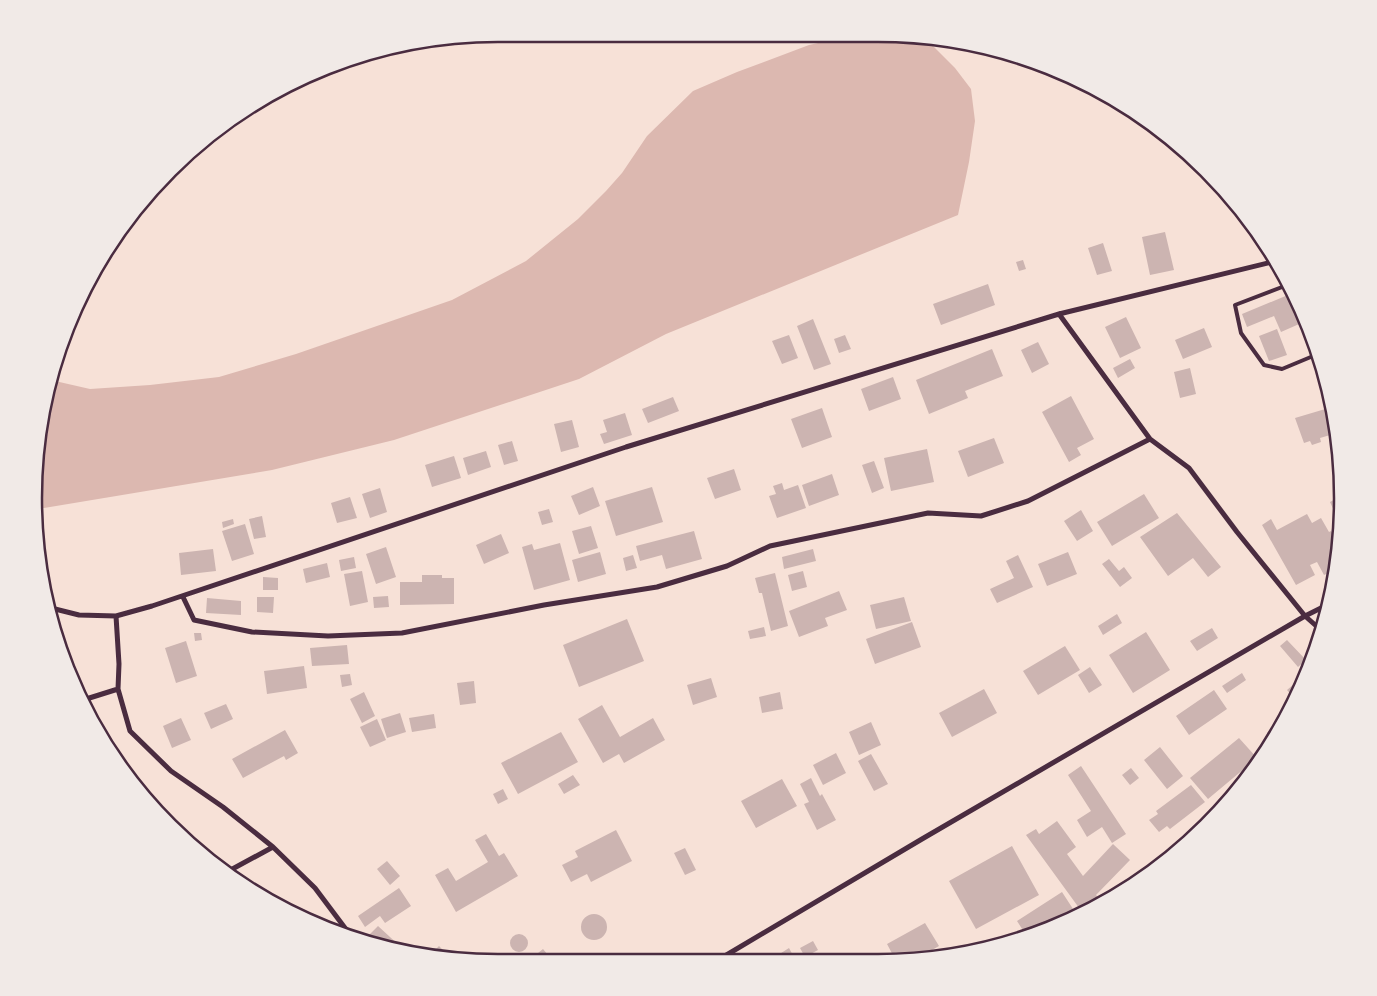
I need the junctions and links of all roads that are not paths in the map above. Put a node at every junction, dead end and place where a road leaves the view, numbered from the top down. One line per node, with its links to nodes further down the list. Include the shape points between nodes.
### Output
1 (1269, 263): 3 (street)
2 (1282, 287): 4 (lane, via 1235,305 1241,333 1264,365 1282,369)
3 (1059, 314): 5 (street); 6 (street, via 626,447)
4 (1312, 357)
5 (1150, 439): 6 (street, via 1028,501 981,516 928,512 770,546 727,566 657,586 402,633 328,636 252,632 194,620); 10 (street, via 1189,468)
6 (183, 596): 9 (street)
7 (1321, 608): 10 (street)
8 (56, 609): 9 (street, via 79,615)
9 (116, 616): 12 (street)
10 (1305, 616): 11 (street); 17 (street)
11 (1316, 626)
12 (118, 689): 13 (street); 14 (street, via 130,731 171,771)
13 (89, 698)
14 (274, 847): 15 (street); 16 (street, via 315,888)
15 (234, 869)
16 (343, 926)
17 (728, 954)

